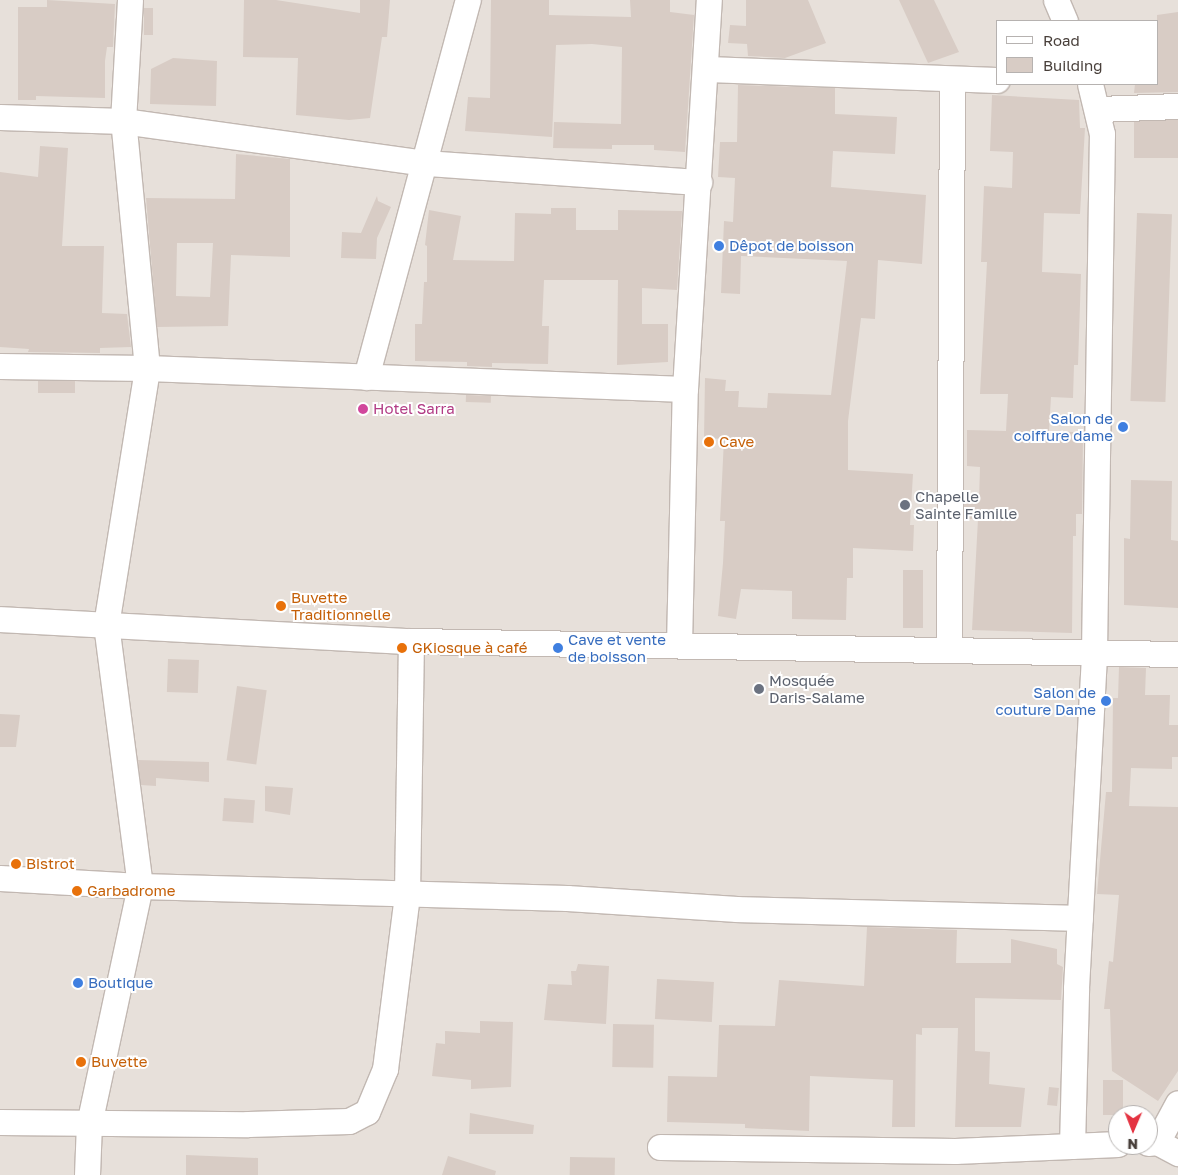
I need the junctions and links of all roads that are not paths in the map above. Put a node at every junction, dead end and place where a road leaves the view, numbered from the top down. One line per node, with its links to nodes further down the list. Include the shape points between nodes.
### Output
1 (130, 0): 13 (street)
2 (468, 0): 14 (street)
3 (709, 0): 6 (street)
4 (1056, 0): 5 (street)
5 (1065, 20)
6 (707, 69): 7 (street); 15 (street)
7 (952, 79): 8 (street); 24 (street)
8 (996, 80)
9 (1090, 85): 11 (street)
10 (1178, 106): 11 (street)
11 (1099, 109): 25 (street, via 1102,134)
12 (0, 118): 13 (street)
13 (123, 121): 14 (street); 17 (street)
14 (426, 163): 15 (street); 18 (street)
15 (699, 182): 19 (street)
16 (0, 366): 17 (street)
17 (147, 368): 18 (street); 21 (street)
18 (366, 377): 19 (street)
19 (685, 389): 23 (street)
20 (0, 619): 21 (street)
21 (106, 625): 22 (street); 28 (street)
22 (411, 641): 23 (street); 29 (street)
23 (679, 645): 24 (street)
24 (949, 650): 25 (street)
25 (1094, 652): 26 (street); 30 (street)
26 (1178, 654)
27 (0, 878): 28 (street)
28 (140, 886): 29 (street); 33 (street)
29 (407, 894): 30 (street, via 567,898 737,909); 33 (street, via 385,1069 367,1112 349,1121)
30 (1080, 918): 35 (street)
31 (1178, 1103): 36 (street)
32 (0, 1122): 33 (street)
33 (89, 1124): 38 (street)
34 (1108, 1144): 35 (street)
35 (1072, 1146): 37 (street, via 955,1151)
36 (1161, 1146)
37 (660, 1147)
38 (87, 1175)

